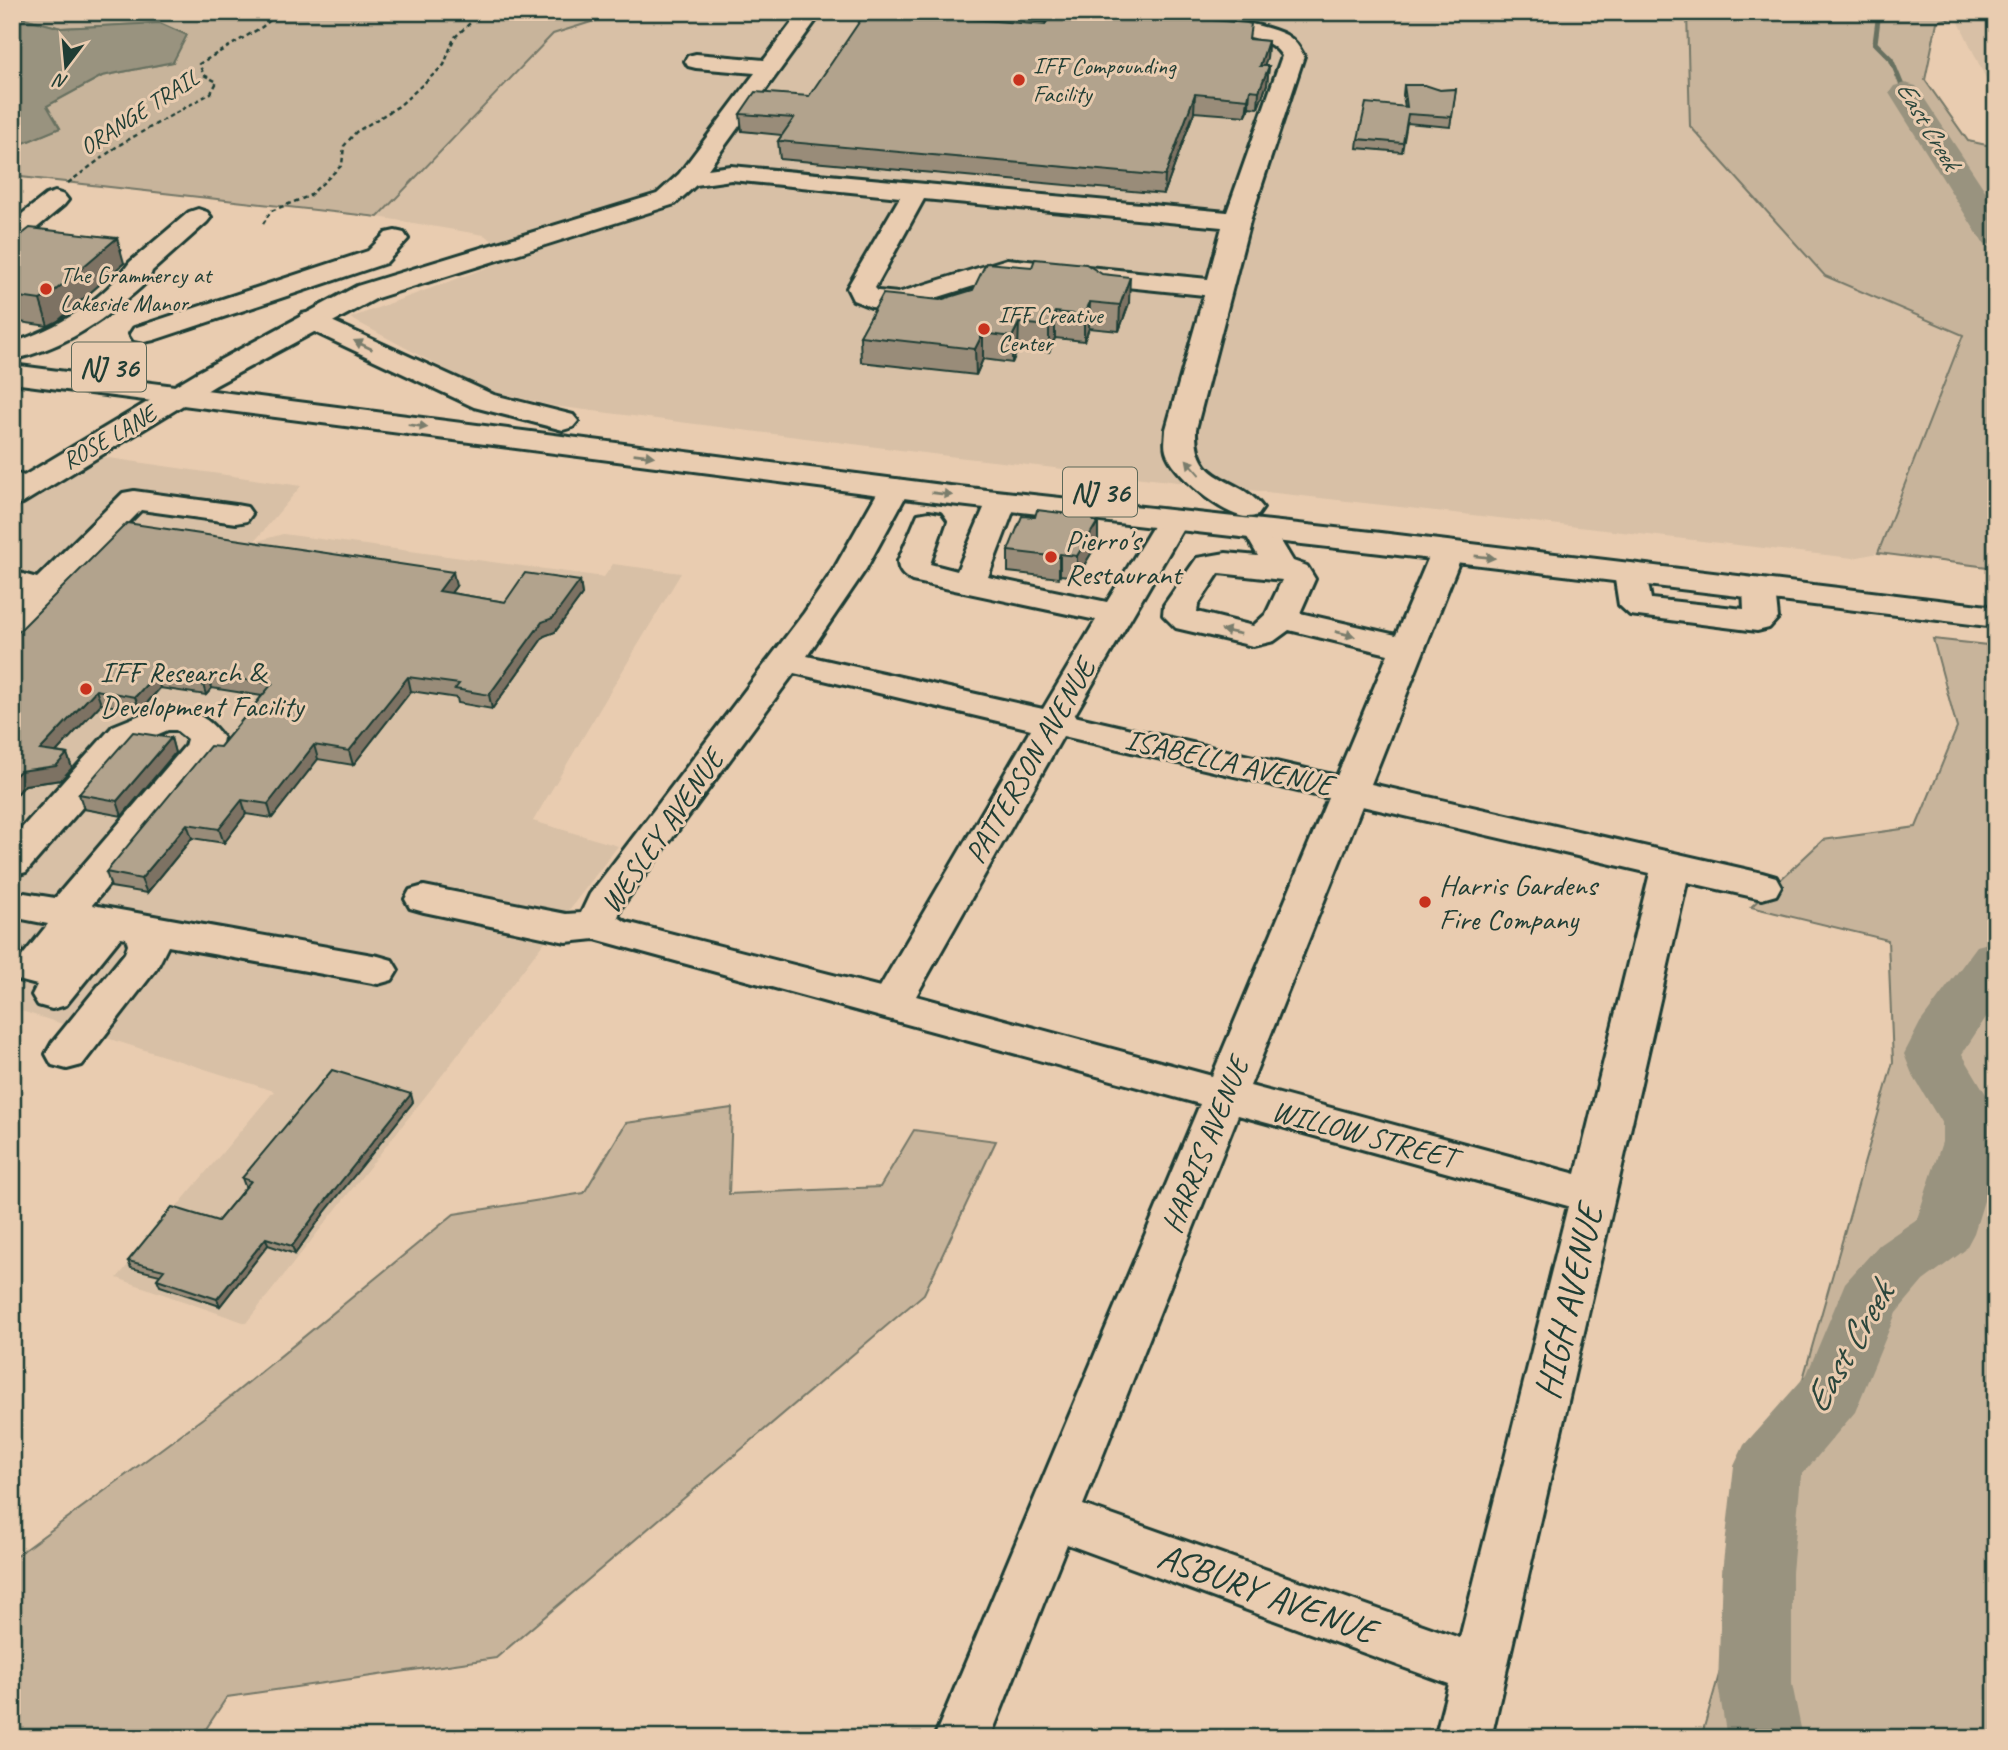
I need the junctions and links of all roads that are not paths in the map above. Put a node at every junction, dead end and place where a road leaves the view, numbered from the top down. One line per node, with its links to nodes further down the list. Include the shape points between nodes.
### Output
1 (811, 12): 6 (main road, ROSE LANE)
2 (1025, 12): 3 (main road)
3 (1121, 20)
4 (1175, 24): 11 (main road, via 1248,31 1277,40 1292,51)
5 (695, 61): 6 (main road)
6 (771, 67): 7 (main road, ROSE LANE)
7 (688, 179): 8 (main road, via 731,173); 16 (main road, ROSE LANE, via 666,199)
8 (916, 190): 11 (main road); 17 (main road, via 861,288 871,299 900,301 1007,267)
9 (55, 200): 12 (main road)
10 (198, 216): 20 (main road, via 139,268 137,276)
11 (1237, 220): 17 (main road)
12 (12, 236)
13 (395, 239): 14 (main road, via 377,257)
14 (356, 264): 16 (main road); 21 (main road)
15 (172, 272): 18 (main road)
16 (389, 285): 19 (main road, ROSE LANE)
17 (1217, 288): 31 (main road, one-way to 17, via 1195,471 1181,453 1181,429)
18 (139, 302)
19 (312, 320): 25 (main road, ROSE LANE); 26 (main road, one-way to 19, via 484,401)
20 (63, 334): 22 (main road); 23 (main road, via 60,348)
21 (144, 334)
22 (12, 354): 23 (main road, NJ 36)
23 (70, 362): 25 (main road, NJ 36)
24 (12, 374): 25 (main road, NJ 36)
25 (193, 387): 26 (main road, NJ 36); 27 (main road, ROSE LANE); 28 (main road, NJ 36, one-way to 28)
26 (563, 421): 31 (main road, NJ 36, via 1117,494)
27 (17, 488)
28 (895, 488): 29 (main road, NJ 36, one-way to 29); 44 (main road, WESLEY AVENUE, via 850,569)
29 (1002, 501): 32 (main road, NJ 36); 36 (main road)
30 (236, 514): 37 (main road, via 134,500)
31 (1253, 519): 32 (main road, NJ 36); 34 (main road, NJ 36); 35 (main road); 38 (main road, NJ 36)
32 (1172, 520): 39 (main road, PATTERSON AVENUE)
33 (929, 521): 36 (main road, via 914,568)
34 (1447, 552): 40 (main road, NJ 36, one-way to 40, via 1630,573 1636,606 1642,608 1757,621 1761,618 1759,589); 43 (main road, HARRIS AVENUE)
35 (1282, 568): 41 (main road, via 1298,579); 41 (main road, one-way to 35, via 1263,636 1253,636 1188,621 1180,615 1181,605 1208,565 1233,562)
36 (969, 583): 39 (main road)
37 (24, 589): 42 (main road, via 31,609)
38 (1996, 593)
39 (1116, 614): 45 (main road, PATTERSON AVENUE)
40 (1996, 617)
41 (1281, 618): 43 (main road, one-way to 43)
42 (12, 622)
43 (1408, 648): 46 (main road, HARRIS AVENUE)
44 (785, 661): 45 (main road, ISABELLA AVENUE); 53 (main road, WESLEY AVENUE, via 604,903 598,919)
45 (1052, 721): 46 (main road, ISABELLA AVENUE); 56 (main road, PATTERSON AVENUE)
46 (1350, 791): 48 (main road, ISABELLA AVENUE); 58 (main road, HARRIS AVENUE)
47 (12, 863): 52 (main road, via 126,734 169,719 183,719 200,729 205,738 203,748)
48 (1671, 867): 49 (main road, ISABELLA AVENUE); 59 (main road, HIGH AVENUE)
49 (1762, 886)
50 (425, 899): 53 (main road, via 566,928)
51 (12, 904): 52 (main road)
52 (99, 920): 54 (main road); 55 (main road); 57 (main road, via 148,945 143,958)
53 (601, 925): 56 (main road, WESLEY AVENUE, via 613,932)
54 (378, 970)
55 (59, 986)
56 (891, 1004): 58 (main road, WILLOW STREET)
57 (67, 1054)
58 (1225, 1096): 59 (main road, WILLOW STREET); 60 (main road, HARRIS AVENUE)
59 (1594, 1196): 61 (main road, HIGH AVENUE)
60 (1054, 1517): 61 (main road, ASBURY AVENUE); 62 (main road, HARRIS AVENUE)
61 (1480, 1670): 63 (main road, HIGH AVENUE)
62 (962, 1738)
63 (1463, 1738)

